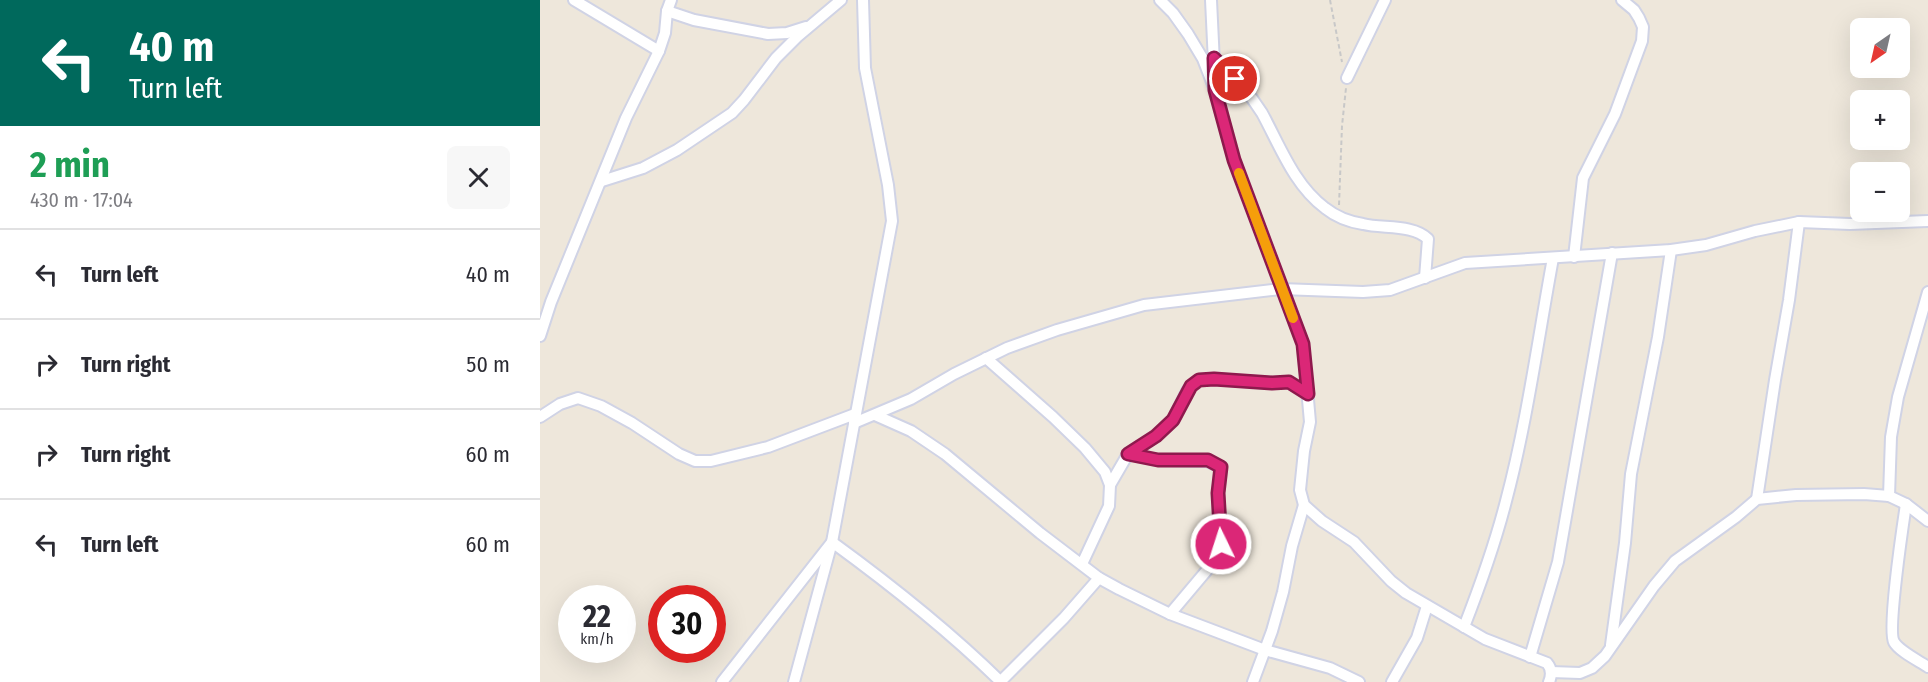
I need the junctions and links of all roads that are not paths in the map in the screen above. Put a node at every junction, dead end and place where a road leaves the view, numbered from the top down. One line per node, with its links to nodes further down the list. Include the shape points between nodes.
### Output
1 (574, 0): 10 (street)
2 (841, 0): 9 (street)
3 (863, 0): 29 (street, via 865,68 892,221)
4 (1160, 0): 13 (street, via 1188,34)
5 (1211, 0): 11 (street)
6 (1385, 0): 12 (street)
7 (1622, 0): 19 (street, via 1640,18 1642,40 1615,114 1583,178)
8 (669, 5): 9 (street, via 694,20 768,34); 10 (street)
9 (812, 25): 14 (street, via 776,58 744,100 719,122 643,168)
10 (659, 51): 14 (street, via 626,118)
11 (1214, 58): 13 (street); 21 (street, via 1244,88 1299,182 1327,210 1363,225 1422,233 1428,239)
12 (1347, 78)
13 (1215, 90): 22 (street, via 1234,160)
14 (602, 181): 24 (street)
15 (1928, 221): 16 (street)
16 (1799, 222): 17 (street); 33 (street)
17 (1671, 250): 18 (street); 43 (street, via 1631,474)
18 (1612, 253): 19 (street); 45 (street, via 1558,562)
19 (1574, 257): 20 (street)
20 (1553, 258): 21 (street, via 1465,263); 42 (street, via 1507,499)
21 (1425, 278): 22 (street, via 1377,291)
22 (1281, 289): 25 (street, via 1144,305 1057,330); 26 (street, via 1303,344)
23 (1928, 292): 32 (street, via 1898,397 1891,437)
24 (540, 336)
25 (986, 358): 27 (street); 31 (street, via 1084,448 1105,472)
26 (1308, 394): 30 (street, via 1289,382 1199,380 1191,386 1173,420); 35 (street, via 1310,422 1300,490)
27 (875, 414): 29 (street); 38 (street, via 911,431 945,454)
28 (540, 417): 29 (street, via 578,398 601,406 695,461 768,447)
29 (855, 418): 37 (street)
30 (1128, 454): 31 (street); 41 (street, via 1158,460 1208,460 1221,467 1218,557)
31 (1110, 485): 38 (street, via 1109,506)
32 (1889, 496): 33 (street, via 1796,495); 34 (street)
33 (1758, 499): 43 (street, via 1675,561)
34 (1906, 504): 36 (street); 46 (street, via 1892,638)
35 (1304, 505): 40 (street, via 1354,542 1391,581); 44 (street)
36 (1928, 521)
37 (832, 542): 48 (street); 49 (street); 50 (street, via 936,623)
38 (1082, 564): 39 (street)
39 (1099, 578): 41 (street); 50 (street)
40 (1427, 606): 42 (street); 53 (street, via 1417,638)
41 (1170, 614): 44 (street)
42 (1464, 627): 45 (street)
43 (1610, 648): 47 (street, via 1592,668)
44 (1265, 650): 51 (street); 52 (street, via 1330,668)
45 (1530, 657): 47 (street, via 1551,667)
46 (1928, 667)
47 (1550, 677)
48 (722, 682)
49 (794, 682)
50 (1001, 682)
51 (1253, 682)
52 (1359, 682)
53 (1392, 682)

